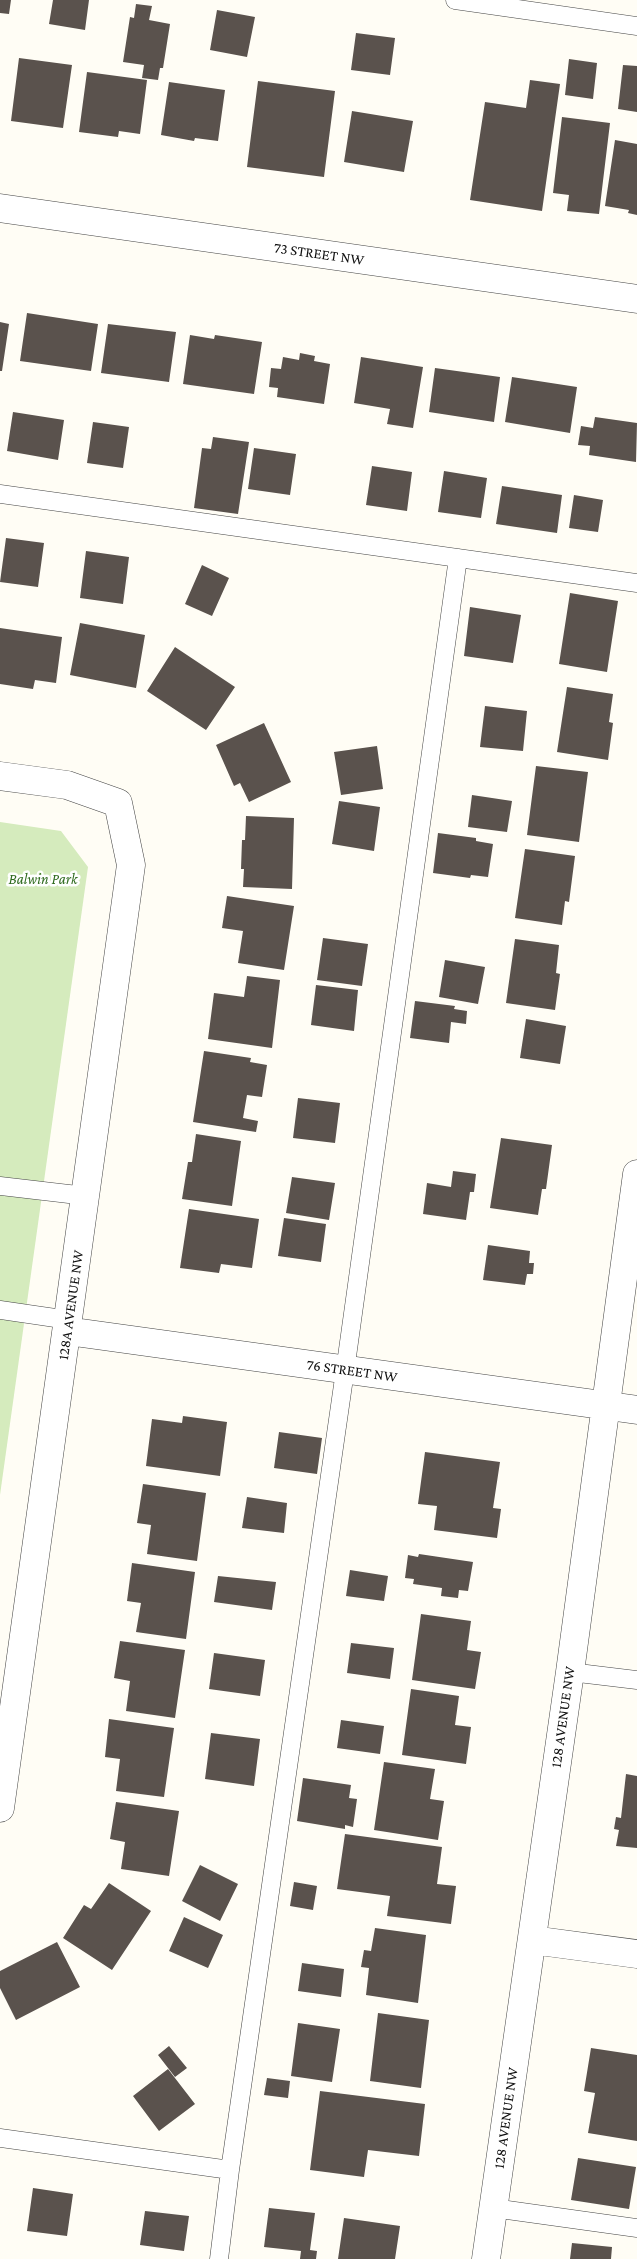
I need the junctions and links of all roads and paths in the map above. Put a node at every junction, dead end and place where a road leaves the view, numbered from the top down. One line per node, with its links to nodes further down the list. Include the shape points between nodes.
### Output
1 (455, 0): 2 (lane)
2 (637, 26)
3 (0, 208): 4 (street, 73 STREET NW)
4 (637, 299)
5 (0, 494): 6 (lane)
6 (458, 558): 7 (lane); 14 (lane)
7 (637, 583)
8 (0, 776): 11 (street, 128A AVENUE NW, via 67,785 118,803 131,865)
9 (637, 1174): 15 (street, 128 AVENUE NW)
10 (0, 1186): 11 (lane)
11 (86, 1196): 13 (street, 128A AVENUE NW)
12 (0, 1310): 13 (lane)
13 (68, 1325): 14 (street, 76 STREET NW); 19 (street, 128A AVENUE NW)
14 (345, 1371): 15 (street, 76 STREET NW); 23 (lane)
15 (606, 1406): 16 (street, 76 STREET NW); 17 (street, 128 AVENUE NW)
16 (637, 1410)
17 (570, 1672): 18 (lane); 20 (street, 128 AVENUE NW)
18 (637, 1680)
19 (0, 1808)
20 (532, 1940): 21 (street); 24 (street, 128 AVENUE NW)
21 (637, 1954)
22 (0, 2138): 23 (lane)
23 (230, 2170): 26 (lane)
24 (493, 2208): 25 (lane); 27 (street, 128 AVENUE NW)
25 (637, 2228)
26 (219, 2259)
27 (486, 2259)

